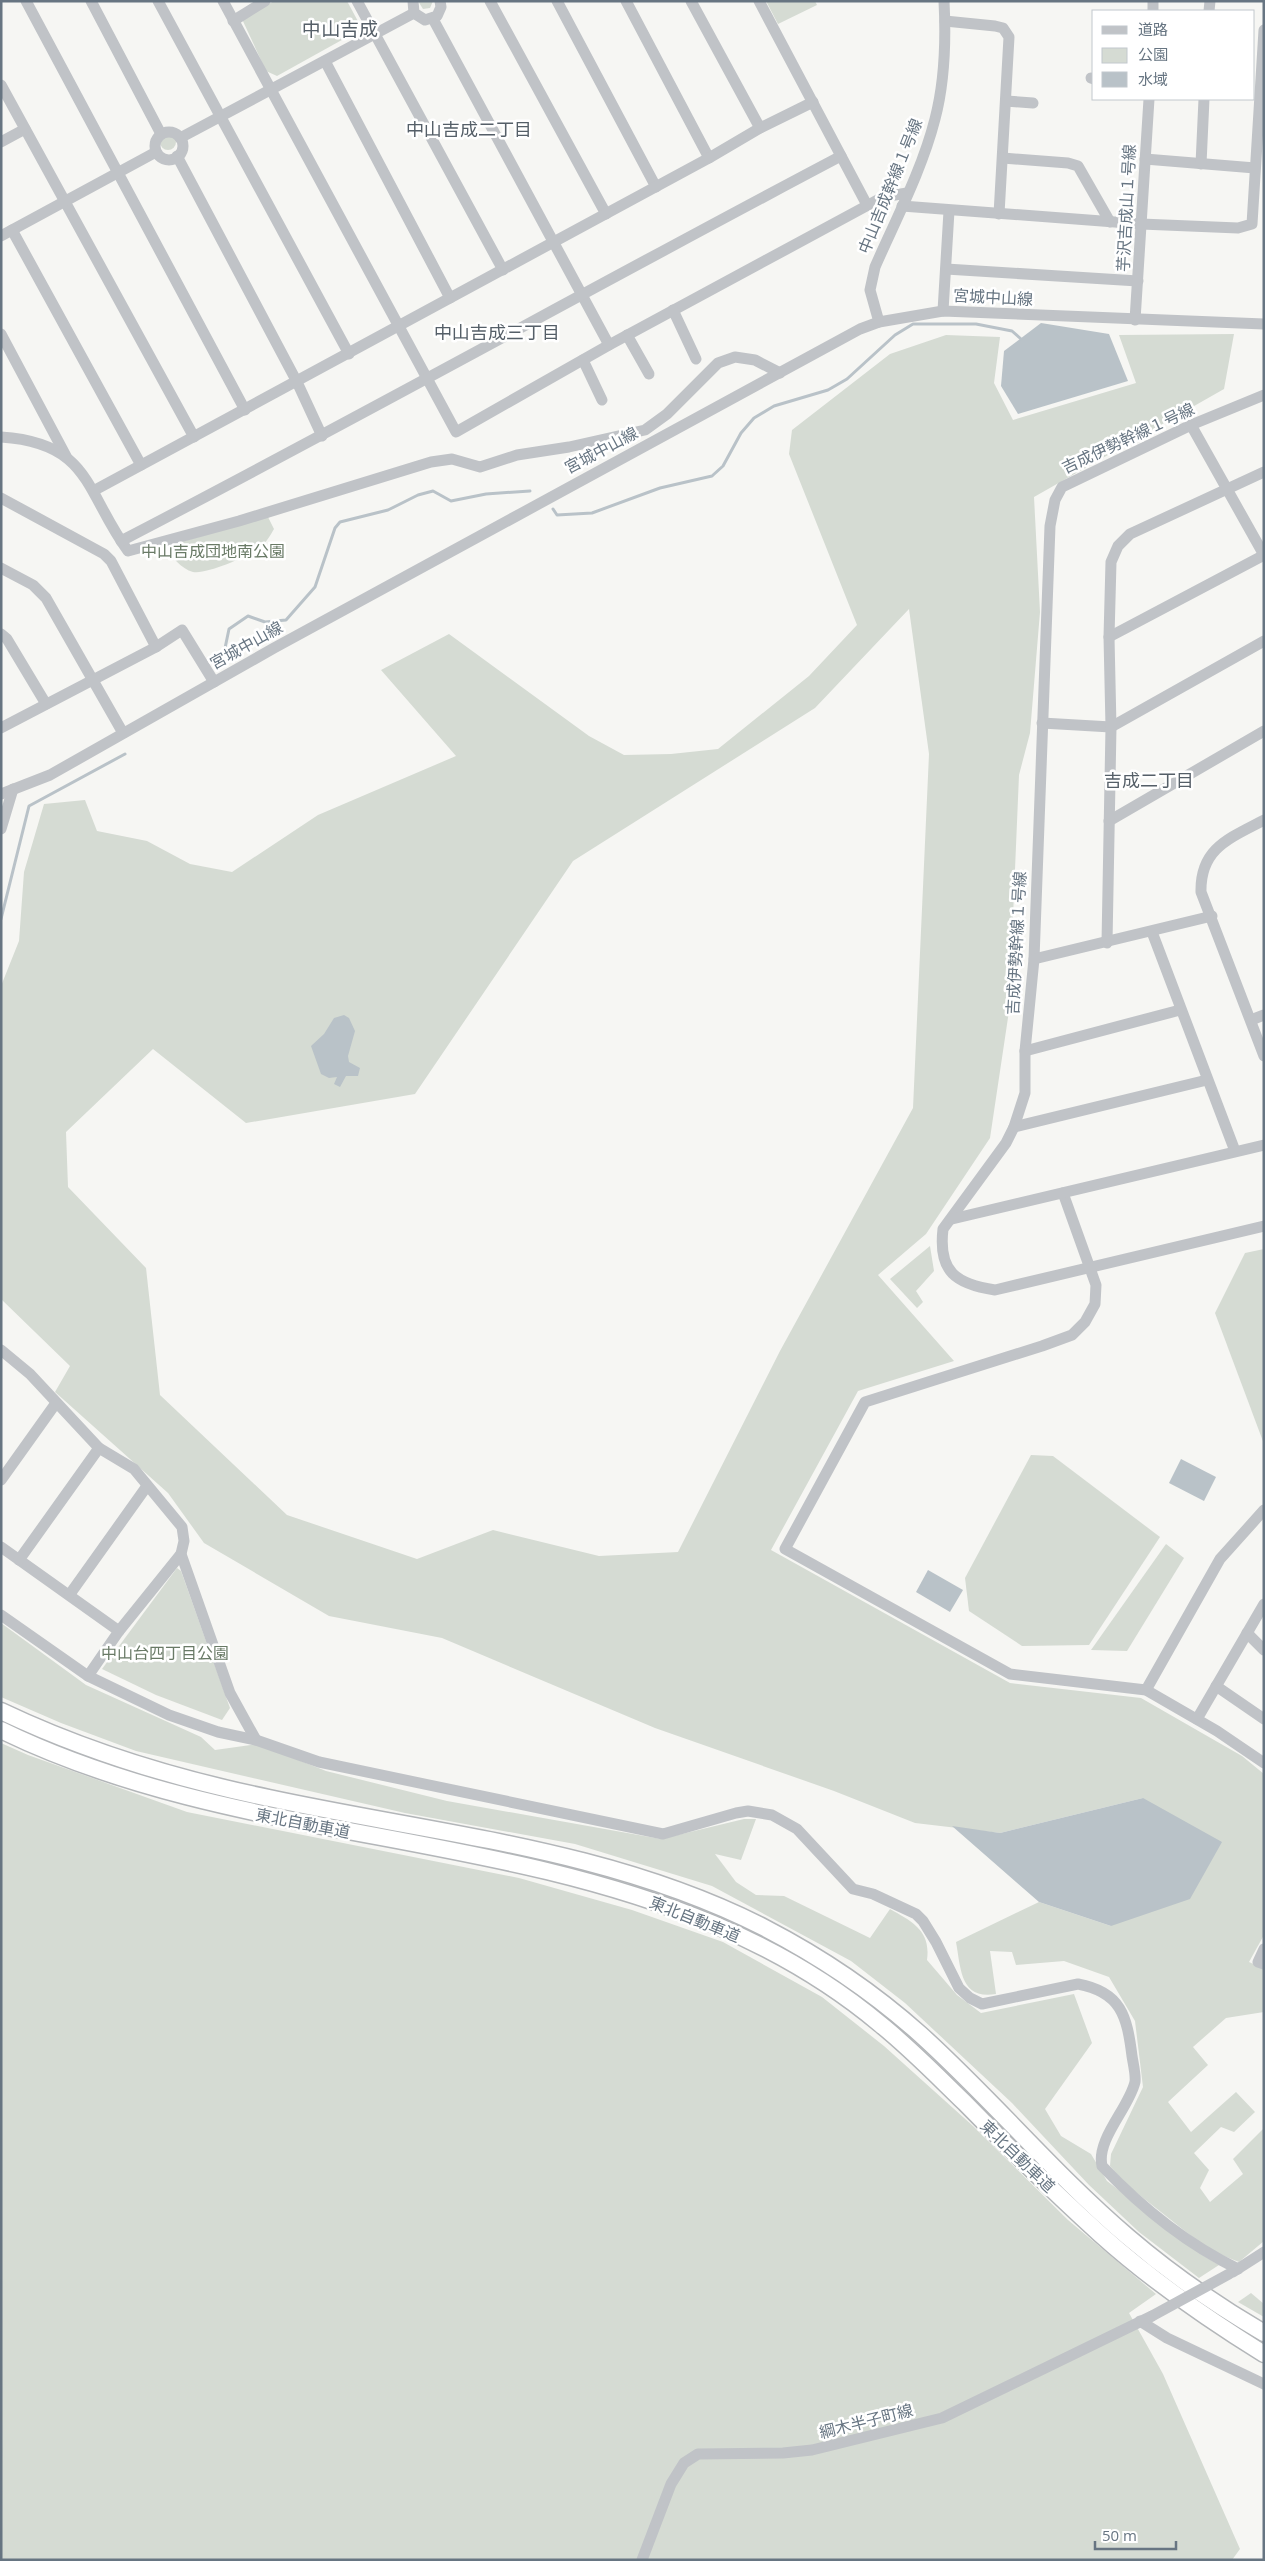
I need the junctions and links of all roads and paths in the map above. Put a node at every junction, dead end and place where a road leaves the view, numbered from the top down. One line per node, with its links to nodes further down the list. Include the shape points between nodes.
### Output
1 (26, 1): 43 (street)
2 (91, 1): 32 (street)
3 (158, 1): 29 (street)
4 (223, 1): 17 (street)
5 (265, 1): 17 (street)
6 (356, 1): 20 (street)
7 (413, 1): 15 (street)
8 (440, 1): 16 (street, via 440,12)
9 (490, 1): 50 (street)
10 (557, 1): 44 (street)
11 (626, 1): 38 (street)
12 (691, 1): 30 (street)
13 (759, 1): 27 (street)
14 (944, 1): 18 (street, 中山吉成幹線１号線)
15 (414, 13): 16 (street, via 425,20); 20 (street)
16 (433, 19): 55 (street)
17 (234, 21): 23 (street)
18 (945, 21): 26 (street, via 1003,28 1009,37 1010,48); 45 (street, 中山吉成幹線１号線, via 936,118)
19 (1264, 30): 42 (street)
20 (375, 34): 21 (street); 57 (street)
21 (325, 61): 23 (street); 60 (street)
22 (1, 85): 31 (street)
23 (271, 90): 29 (street); 66 (street)
24 (1148, 100): 40 (street, 芋沢吉成山１号線)
25 (1204, 100): 41 (street)
26 (1006, 101): 28 (street); 39 (street)
27 (813, 102): 30 (street); 37 (street)
28 (1033, 103)
29 (221, 117): 33 (street); 70 (street)
30 (760, 128): 38 (street)
31 (25, 129): 34 (street); 46 (street)
32 (161, 134): 33 (street, via 173,132); 35 (street, via 156,140)
33 (180, 138): 36 (street, via 182,150)
34 (1, 142)
35 (156, 152): 36 (street, via 166,160); 43 (street)
36 (177, 156): 76 (street)
37 (841, 156): 47 (street); 59 (street)
38 (709, 158): 44 (street)
39 (1003, 158): 51 (street); 52 (street, via 1078,166)
40 (1145, 159): 41 (street); 53 (street, 芋沢吉成山１号線)
41 (1200, 164): 42 (street)
42 (1255, 168): 53 (street, via 1252,224 1238,228)
43 (117, 174): 46 (street); 79 (street)
44 (656, 187): 50 (street)
45 (907, 193): 47 (street, via 883,197); 48 (street, 中山吉成幹線１号線)
46 (64, 202): 54 (street); 83 (street)
47 (867, 205): 61 (street)
48 (902, 206): 49 (street); 64 (street, 中山吉成幹線１号線, via 870,283)
49 (949, 211): 51 (street); 56 (street)
50 (606, 214): 55 (street)
51 (999, 214): 52 (street)
52 (1110, 222): 53 (street)
53 (1141, 224): 58 (street, 芋沢吉成山１号線)
54 (6, 233): 85 (street)
55 (554, 242): 57 (street); 59 (street)
56 (946, 269): 58 (street); 62 (street)
57 (504, 270): 60 (street)
58 (1138, 281): 63 (street, 芋沢吉成山１号線)
59 (581, 293): 69 (street); 75 (street)
60 (450, 298): 66 (street)
61 (673, 310): 68 (street); 71 (street)
62 (944, 311): 63 (street, 宮城中山線); 64 (street, 宮城中山線)
63 (1135, 320): 65 (street, 宮城中山線)
64 (878, 322): 73 (street, 宮城中山線)
65 (1264, 324)
66 (400, 327): 70 (street); 75 (street)
67 (1, 334): 84 (street)
68 (627, 335): 69 (street); 74 (street)
69 (609, 345): 72 (street)
70 (349, 354): 76 (street)
71 (696, 359)
72 (583, 360): 75 (street, via 456,432); 78 (street)
73 (780, 373): 90 (street, via 755,360 735,357 718,364 667,414 645,430 517,455 480,467 452,459 432,462 128,551); 98 (street, 宮城中山線)
74 (649, 374)
75 (428, 379): 81 (street)
76 (297, 382): 79 (street); 81 (street)
77 (1264, 396): 80 (street, 吉成伊勢幹線１号線)
78 (602, 400)
79 (245, 410): 83 (street)
80 (1191, 425): 87 (street); 100 (street, 吉成伊勢幹線１号線, via 1062,487 1055,500 1050,526)
81 (322, 436): 90 (street)
82 (1, 437): 84 (street, via 44,444)
83 (194, 437): 85 (street)
84 (66, 456): 88 (street)
85 (141, 466): 88 (street)
86 (1264, 472): 87 (street)
87 (1227, 489): 91 (street); 94 (street, via 1130,534 1118,546 1111,562)
88 (95, 490): 90 (street)
89 (1, 498): 96 (street, via 104,554 111,561)
90 (120, 541)
91 (1264, 555): 94 (street)
92 (1, 568): 97 (street, via 33,585 46,598)
93 (1, 634): 99 (street)
94 (1109, 637): 101 (street)
95 (1264, 641): 101 (street)
96 (156, 647): 97 (street); 98 (street, via 182,630)
97 (93, 680): 99 (street); 104 (street)
98 (214, 682): 104 (street, 宮城中山線)
99 (46, 704): 102 (street)
100 (1042, 722): 101 (street); 113 (street, 吉成伊勢幹線１号線)
101 (1111, 727): 108 (street)
102 (1, 728)
103 (1264, 731): 108 (street)
104 (123, 734): 105 (street, 宮城中山線, via 50,775)
105 (13, 790): 106 (street, 宮城中山線); 109 (street)
106 (1, 794)
107 (1264, 820): 110 (street, via 1224,842 1208,858 1201,874 1202,892)
108 (1109, 821): 112 (street)
109 (1, 830)
110 (1212, 916): 111 (street); 116 (street)
111 (1152, 932): 112 (street); 114 (street)
112 (1107, 943): 113 (street)
113 (1034, 959): 117 (street, 吉成伊勢幹線１号線)
114 (1180, 1010): 117 (street); 119 (street)
115 (1264, 1015): 116 (street)
116 (1251, 1020): 118 (street)
117 (1025, 1051): 120 (street, 吉成伊勢幹線１号線, via 1025,1093)
118 (1264, 1056)
119 (1207, 1080): 120 (street); 122 (street)
120 (1014, 1127): 124 (street, 吉成伊勢幹線１号線)
121 (1264, 1145): 122 (street)
122 (1235, 1151): 123 (street)
123 (1063, 1193): 124 (street); 126 (street)
124 (952, 1219): 126 (street, 吉成伊勢幹線１号線, via 943,1229 941,1245 946,1266 957,1279 978,1287 996,1290)
125 (1264, 1226): 126 (street, 吉成伊勢幹線１号線)
126 (1091, 1267): 144 (street, via 1096,1285 1094,1304 1085,1322 1072,1335 865,1402 785,1549 1010,1674)
127 (1, 1350): 128 (street, via 30,1374)
128 (56, 1403): 129 (street); 130 (street)
129 (100, 1448): 131 (street, via 134,1470); 135 (street)
130 (1, 1480)
131 (147, 1486): 134 (street, via 182,1527 184,1541); 136 (street)
132 (1264, 1510): 144 (street, via 1220,1560)
133 (1, 1546): 135 (street)
134 (181, 1554): 139 (street); 149 (street, via 230,1693)
135 (19, 1560): 136 (street)
136 (70, 1594): 139 (street)
137 (1264, 1604): 140 (street)
138 (1, 1615): 142 (street)
139 (119, 1631): 142 (street)
140 (1247, 1633): 141 (street); 143 (street)
141 (1264, 1650)
142 (88, 1676): 149 (street, via 169,1715 218,1732)
143 (1216, 1686): 146 (street); 147 (street)
144 (1146, 1690): 146 (street)
145 (1, 1711): 156 (highway, 東北自動車道, via 85,1747 172,1775 269,1798 540,1850 609,1868 673,1888 765,1928 842,1973 918,2032 1128,2237 1208,2298)
146 (1197, 1719): 150 (street)
147 (1264, 1719)
148 (1, 1730): 157 (highway, 東北自動車道, via 78,1764 169,1793 276,1818 563,1874 652,1901 753,1943 825,1984 879,2022 1104,2238 1168,2291)
149 (256, 1740): 154 (street, via 319,1762 663,1834 736,1812 748,1810 772,1815 797,1829 853,1889 905,1907 923,1920 959,1988 970,1998 982,2004 1078,1984 1103,1992 1122,2012 1135,2082 1101,2152 1102,2166 1128,2194)
150 (1264, 1763)
151 (1264, 1949): 152 (street, via 1258,1962)
152 (1264, 1964)
153 (1264, 2252): 154 (street, 綱木半子町線)
154 (1234, 2272): 155 (street, 綱木半子町線, bridge)
155 (1140, 2321): 158 (street, via 1167,2338); 159 (street, 綱木半子町線, via 942,2418 812,2450 698,2454 684,2463 671,2484)
156 (1264, 2333)
157 (1264, 2354)
158 (1264, 2384)
159 (642, 2560)

